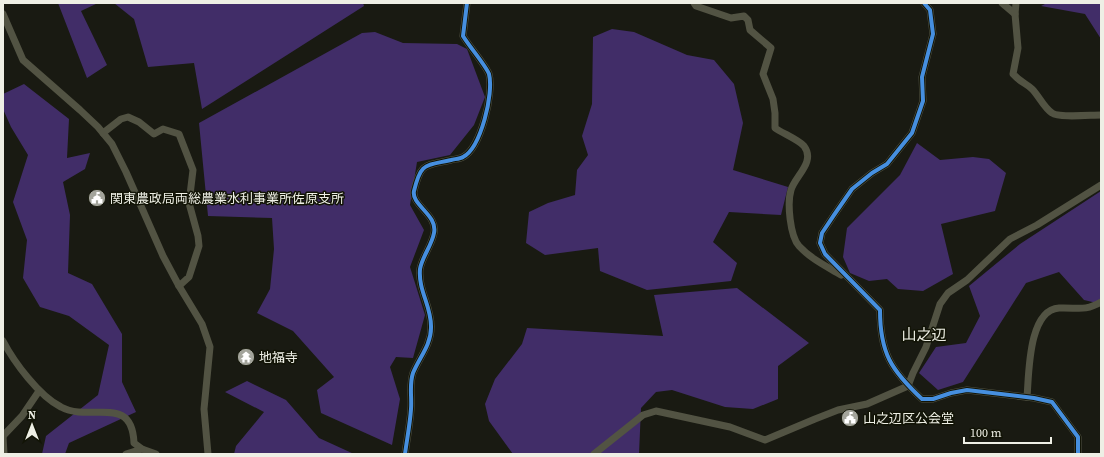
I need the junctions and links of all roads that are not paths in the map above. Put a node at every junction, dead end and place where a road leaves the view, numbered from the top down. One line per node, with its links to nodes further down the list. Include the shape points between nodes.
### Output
1 (467, 3): 24 (street, via 463,36 489,73 491,93 485,120 474,145 463,157 425,166 420,171 413,193 416,201 434,223 435,232 420,268 422,294 429,308 432,329 410,386 411,408)
2 (694, 3): 11 (street, via 730,18 744,16 748,20 750,30 771,48 763,74 773,99 776,113 775,128 803,146 806,153 806,166 791,188 789,204 793,234 797,244 807,254)
3 (924, 3): 11 (street, via 930,10 933,34 922,77 923,101 912,133 887,164 852,190 822,233 820,243 825,254)
4 (1002, 3): 7 (street)
5 (1016, 3): 7 (street)
6 (3, 14): 9 (street, via 23,60)
7 (1015, 14): 8 (street, via 1018,48 1013,74 1019,82 1031,87 1053,114 1064,117 1079,114)
8 (1101, 115)
9 (103, 133): 12 (street, via 124,166 163,256); 12 (street, via 120,119 128,117 154,134 163,128 179,134 193,170 189,203 199,246 189,277)
10 (1101, 185): 15 (street, via 1010,239 967,280 948,293 940,304 926,347)
11 (847, 278): 15 (street, via 880,310 884,350 890,364)
12 (179, 286): 23 (street, via 202,324 210,347 204,409)
13 (1101, 302): 17 (street, via 1081,310 1055,309 1041,321 1033,339)
14 (3, 343): 16 (street)
15 (908, 386): 17 (street, via 925,400 960,390); 25 (street, via 866,404 815,418 765,440 730,427 662,412 650,412)
16 (39, 391): 18 (street, via 22,416); 19 (street, via 62,408 125,416 134,430 134,443)
17 (1027, 398): 26 (street, via 1047,401 1056,406 1078,437)
18 (3, 436): 20 (street)
19 (142, 449): 21 (street); 22 (street)
20 (4, 454)
21 (126, 454)
22 (156, 454)
23 (208, 454)
24 (405, 454)
25 (594, 454)
26 (1078, 454)

